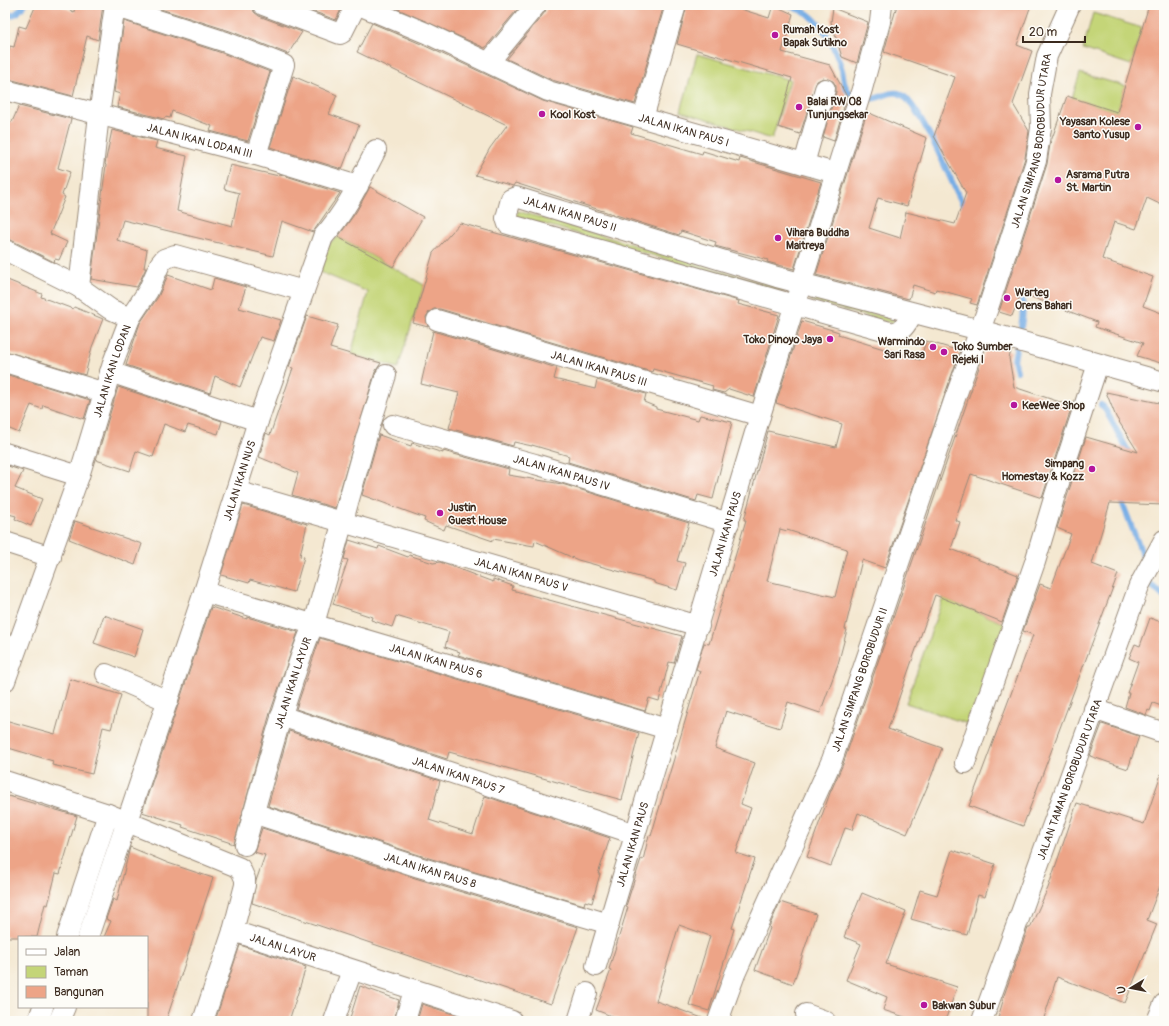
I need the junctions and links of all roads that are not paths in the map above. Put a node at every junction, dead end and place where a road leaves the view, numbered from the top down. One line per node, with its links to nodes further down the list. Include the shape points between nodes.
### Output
1 (263, 5): 2 (street, via 340,34)
2 (357, 5): 8 (street, JALAN IKAN PAUS I)
3 (536, 5): 8 (street)
4 (676, 5): 12 (street)
5 (882, 5): 16 (street, JALAN IKAN PAUS, via 880,22 860,96)
6 (1070, 5): 26 (street, JALAN SIMPANG BOROBUDUR UTARA, via 1047,56 1040,94 1041,128 1036,161)
7 (114, 6): 11 (street); 14 (street, JALAN IKAN LODAN III, via 226,42 284,65)
8 (489, 62): 12 (street, JALAN IKAN PAUS I, via 548,91)
9 (825, 89): 15 (street)
10 (5, 90): 11 (street, JALAN IKAN LODAN III)
11 (99, 115): 14 (street, JALAN IKAN LODAN III); 20 (street)
12 (643, 118): 15 (street, JALAN IKAN PAUS I)
13 (376, 150): 17 (street, JALAN IKAN NUS)
14 (256, 155): 17 (street)
15 (804, 164): 16 (street, JALAN IKAN PAUS I)
16 (835, 172): 19 (street, JALAN IKAN PAUS)
17 (358, 186): 21 (street, JALAN IKAN NUS, via 338,221 323,237)
18 (5, 250): 20 (street, JALAN IKAN LODAN)
19 (802, 283): 22 (street, JALAN IKAN PAUS); 22 (street, JALAN IKAN PAUS II, via 516,198 511,201 506,218 508,224); 23 (street)
20 (79, 287): 24 (street, JALAN IKAN LODAN, via 110,309)
21 (304, 291): 24 (street, via 174,255 164,259 148,291); 34 (street, JALAN IKAN NUS)
22 (795, 304): 23 (street, via 896,333 902,330); 33 (street, JALAN IKAN PAUS)
23 (913, 313): 26 (street)
24 (130, 318): 29 (street, JALAN IKAN LODAN)
25 (437, 320): 33 (street, JALAN IKAN PAUS III)
26 (980, 330): 28 (street); 81 (street, JALAN SIMPANG BOROBUDUR II, via 832,760 735,974)
27 (5, 362): 32 (street)
28 (1098, 364): 31 (street); 55 (street, via 1035,562)
29 (110, 372): 32 (street, JALAN IKAN LODAN); 34 (street)
30 (386, 375): 39 (street)
31 (1164, 382)
32 (105, 393): 37 (street, JALAN IKAN LODAN)
33 (760, 416): 40 (street, JALAN IKAN PAUS)
34 (258, 421): 38 (street, JALAN IKAN NUS)
35 (393, 425): 40 (street, JALAN IKAN PAUS IV, via 535,464)
36 (5, 453): 37 (street)
37 (79, 476): 43 (street, JALAN IKAN LODAN)
38 (236, 491): 39 (street, JALAN IKAN PAUS V); 44 (street, JALAN IKAN NUS)
39 (344, 522): 45 (street, JALAN IKAN LAYUR); 46 (street, JALAN IKAN PAUS V)
40 (728, 523): 46 (street, JALAN IKAN PAUS)
41 (5, 542): 43 (street)
42 (1161, 545): 51 (street, JALAN TAMAN BOROBUDUR UTARA, via 1139,586)
43 (51, 558): 47 (street, JALAN IKAN LODAN)
44 (204, 592): 45 (street, JALAN IKAN PAUS 6); 50 (street, JALAN IKAN NUS)
45 (314, 624): 52 (street, JALAN IKAN LAYUR); 53 (street, JALAN IKAN PAUS 6)
46 (699, 626): 53 (street, JALAN IKAN PAUS)
47 (11, 645): 49 (street, JALAN IKAN LODAN)
48 (106, 674): 50 (street)
49 (5, 681)
50 (168, 701): 59 (street, JALAN IKAN NUS)
51 (1094, 709): 54 (street); 83 (street, JALAN TAMAN BOROBUDUR UTARA)
52 (281, 716): 57 (street, JALAN IKAN LAYUR); 60 (street, JALAN IKAN PAUS 7)
53 (668, 729): 60 (street, JALAN IKAN PAUS)
54 (1164, 733)
55 (966, 763)
56 (5, 781): 58 (street)
57 (254, 813): 61 (street, JALAN IKAN LAYUR); 62 (street, JALAN IKAN PAUS 8, via 419,867)
58 (108, 814): 59 (street); 64 (street)
59 (126, 823): 63 (street, via 240,868 245,885); 65 (street, JALAN IKAN NUS)
60 (635, 834): 62 (street, JALAN IKAN PAUS)
61 (245, 845)
62 (608, 924): 66 (street, JALAN IKAN PAUS)
63 (233, 931): 67 (street, JALAN LAYUR); 76 (street)
64 (67, 936)
65 (88, 936)
66 (596, 966)
67 (352, 970): 68 (street, JALAN LAYUR); 77 (street)
68 (414, 990): 78 (street); 79 (street, JALAN LAYUR)
69 (587, 993): 80 (street)
70 (1164, 1004): 84 (street)
71 (43, 1008): 74 (street)
72 (65, 1008): 75 (street)
73 (806, 1014): 82 (street)
74 (38, 1021)
75 (59, 1021)
76 (203, 1021)
77 (334, 1021)
78 (405, 1021)
79 (512, 1021)
80 (578, 1021)
81 (718, 1021)
82 (825, 1021)
83 (982, 1021)
84 (1157, 1021)

